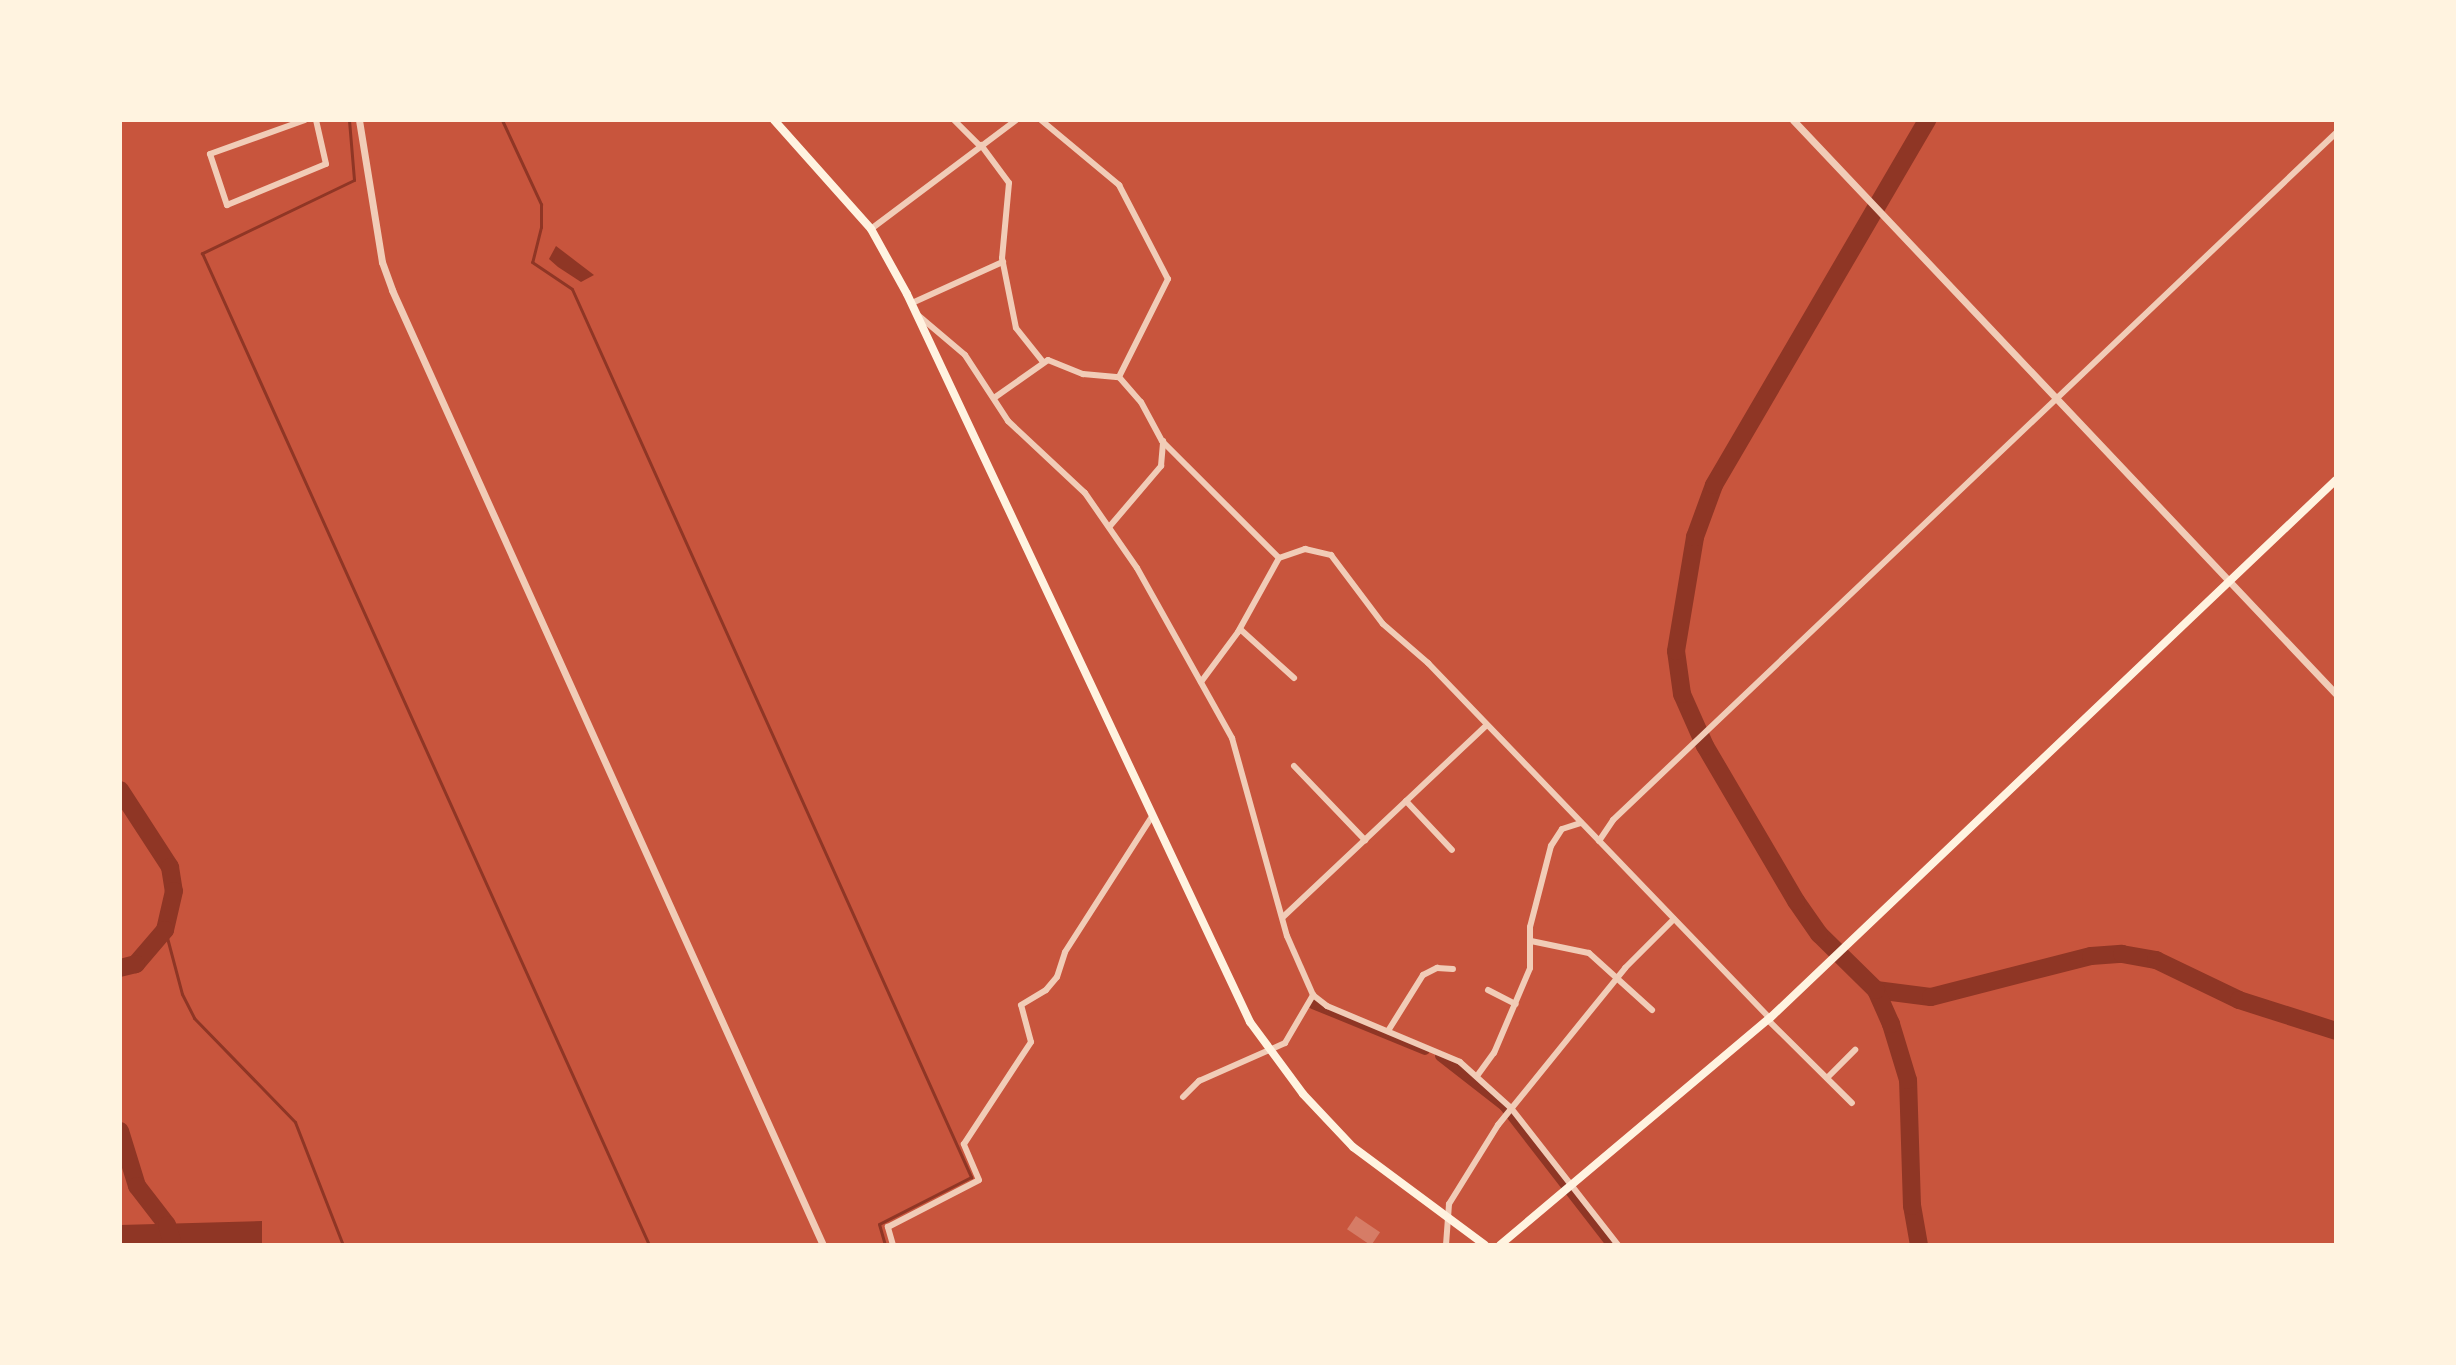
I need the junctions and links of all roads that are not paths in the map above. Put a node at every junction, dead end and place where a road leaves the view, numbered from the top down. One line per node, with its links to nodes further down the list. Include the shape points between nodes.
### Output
1 (305, 120): 2 (street, via 210,154 227,205 326,164)
2 (316, 120)
3 (359, 120): 56 (street, via 382,262 392,290)
4 (774, 120): 11 (main road)
5 (954, 120): 10 (street)
6 (1016, 120): 10 (street)
7 (1041, 120): 16 (street, via 1119,185 1166,272 1157,304)
8 (1793, 120): 18 (street)
9 (2334, 138): 18 (street)
10 (980, 146): 11 (street); 12 (street, via 1009,183)
11 (871, 229): 13 (main road)
12 (1003, 262): 13 (street); 15 (street, via 1016,328)
13 (912, 303): 14 (main road)
14 (919, 316): 17 (street, via 965,355); 31 (main road)
15 (1043, 362): 16 (street, via 1056,359 1083,374); 17 (street)
16 (1119, 377): 19 (street, via 1141,402)
17 (994, 398): 21 (street, via 1008,421 1085,493)
18 (2057, 398): 23 (street); 34 (street, via 1613,820)
19 (1162, 441): 21 (street, via 1161,466); 22 (street)
20 (2336, 480): 23 (main road)
21 (1110, 526): 26 (street)
22 (1279, 558): 24 (street); 28 (street, via 1305,549 1338,561 1383,624)
23 (2229, 582): 27 (street); 45 (main road)
24 (1240, 629): 25 (street); 26 (street)
25 (1294, 678)
26 (1201, 682): 36 (street, via 1242,760)
27 (2336, 694)
28 (1487, 725): 30 (street); 32 (street)
29 (1294, 766): 33 (street)
30 (1406, 801): 33 (street); 35 (street)
31 (1151, 818): 47 (main road, via 1226,978); 57 (street, via 1065,952 1057,977 1021,1005 1031,1042 964,1144 979,1180 888,1227)
32 (1581, 823): 34 (street); 38 (street, via 1562,829 1551,846 1531,920)
33 (1365, 840): 36 (street)
34 (1599, 841): 37 (street)
35 (1452, 850)
36 (1283, 917): 42 (street)
37 (1674, 919): 40 (street); 45 (street)
38 (1531, 941): 40 (street, via 1578,947); 43 (street, via 1530,968)
39 (1453, 969): 46 (street, via 1437,968 1423,975)
40 (1619, 975): 44 (street); 53 (street)
41 (1488, 990): 43 (street)
42 (1313, 995): 46 (street); 47 (street, via 1285,1043)
43 (1516, 1004): 49 (street)
44 (1652, 1010)
45 (1769, 1019): 50 (street); 54 (main road)
46 (1388, 1031): 49 (street, via 1454,1058)
47 (1268, 1050): 51 (street, via 1199,1081); 55 (main road, via 1353,1147)
48 (1855, 1050): 50 (street)
49 (1477, 1076): 53 (street)
50 (1827, 1078): 52 (street)
51 (1183, 1097)
52 (1852, 1103)
53 (1511, 1108): 54 (street); 55 (street, via 1454,1195)
54 (1573, 1187): 60 (main road); 61 (street)
55 (1446, 1217): 58 (street); 59 (main road)
56 (823, 1245)
57 (893, 1245)
58 (1446, 1245)
59 (1485, 1245)
60 (1500, 1245)
61 (1618, 1245)

